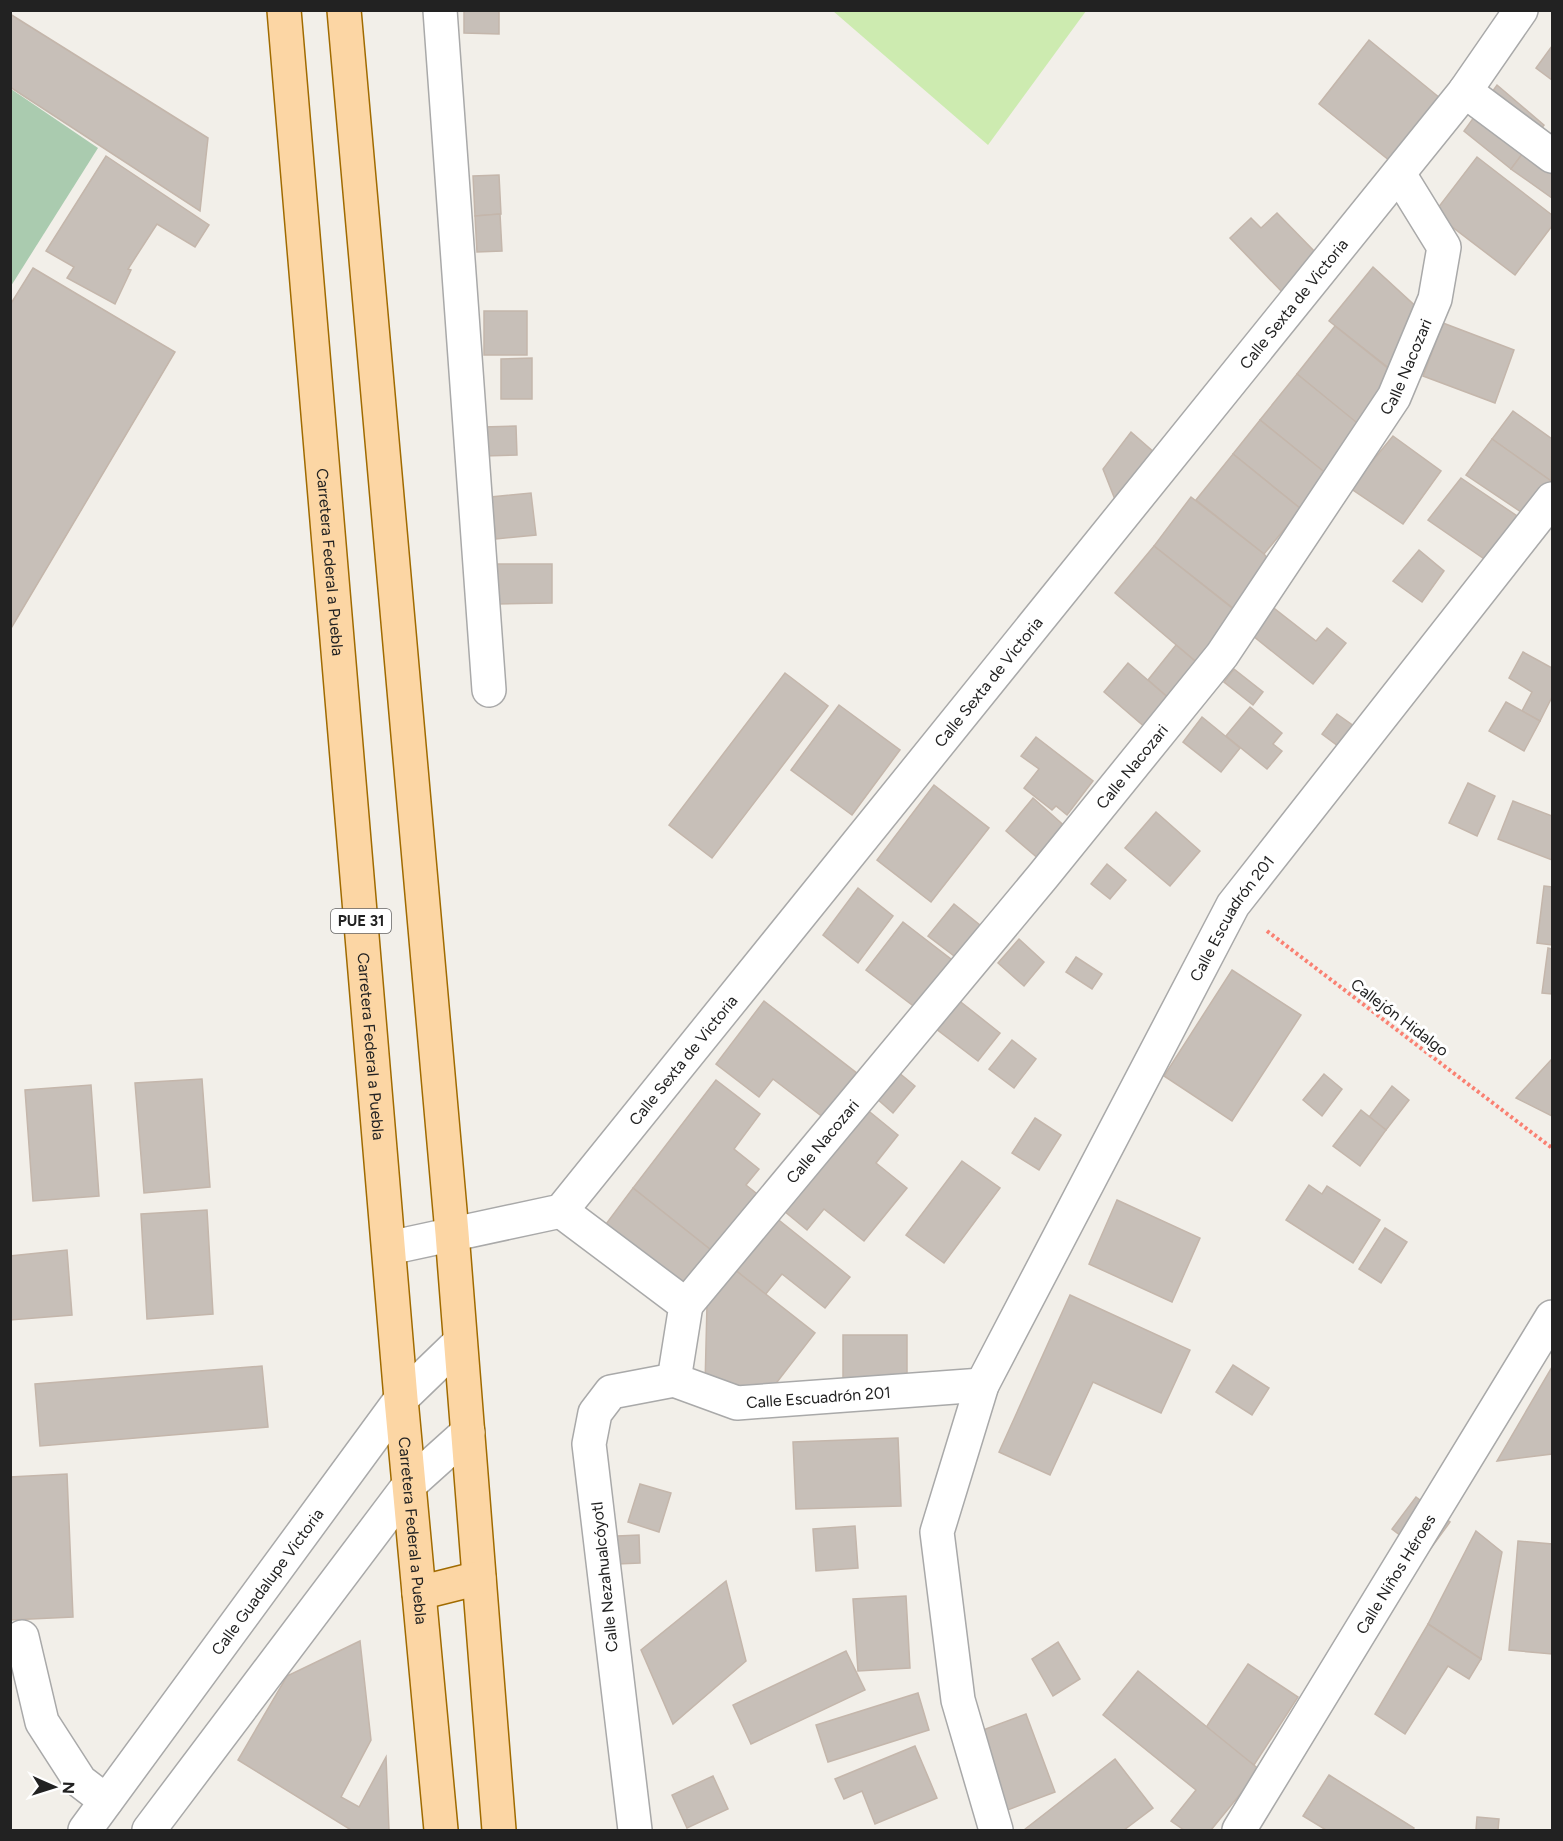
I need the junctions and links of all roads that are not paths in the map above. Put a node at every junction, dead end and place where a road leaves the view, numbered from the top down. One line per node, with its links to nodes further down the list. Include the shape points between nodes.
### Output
1 (284, 10): 12 (main road, Carretera Federal a Puebla / PUE 31)
2 (344, 10): 11 (main road)
3 (440, 10): 9 (street)
4 (1521, 10): 5 (street, Calle Sexta de Victoria)
5 (1465, 91): 6 (street); 7 (street, Calle Sexta de Victoria)
6 (1552, 156)
7 (1399, 174): 10 (street, Calle Sexta de Victoria); 13 (street, Calle Nacozari, via 1444,247 1435,299 1394,398 1222,655)
8 (1552, 499): 17 (street, Calle Escuadrón 201, via 1233,905)
9 (489, 690)
10 (561, 1211): 11 (street); 13 (street)
11 (452, 1233): 12 (street); 15 (main road)
12 (389, 1248): 18 (main road, Carretera Federal a Puebla / PUE 31)
13 (686, 1305): 16 (street)
14 (1552, 1317): 31 (street, Calle Niños Héroes)
15 (460, 1342): 18 (street, Calle Guadalupe Victoria); 19 (main road)
16 (674, 1380): 17 (street, Calle Escuadrón 201, via 737,1403); 29 (street, Calle Nezahualcóyotl, via 611,1392 595,1413 589,1444)
17 (982, 1385): 30 (street, Calle Escuadrón 201, via 937,1532 958,1700)
18 (401, 1399): 20 (main road, Carretera Federal a Puebla / PUE 31); 24 (street, Calle Guadalupe Victoria)
19 (468, 1432): 20 (street); 21 (main road)
20 (409, 1485): 22 (main road, Carretera Federal a Puebla / PUE 31); 26 (street)
21 (479, 1578): 22 (main road); 28 (main road)
22 (419, 1593): 27 (main road, Carretera Federal a Puebla / PUE 31)
23 (22, 1637): 24 (street, via 42,1722 80,1781)
24 (106, 1801): 25 (street, Calle Guadalupe Victoria)
25 (85, 1830)
26 (149, 1830)
27 (441, 1830)
28 (499, 1830)
29 (635, 1830)
30 (996, 1830)
31 (1239, 1830)

